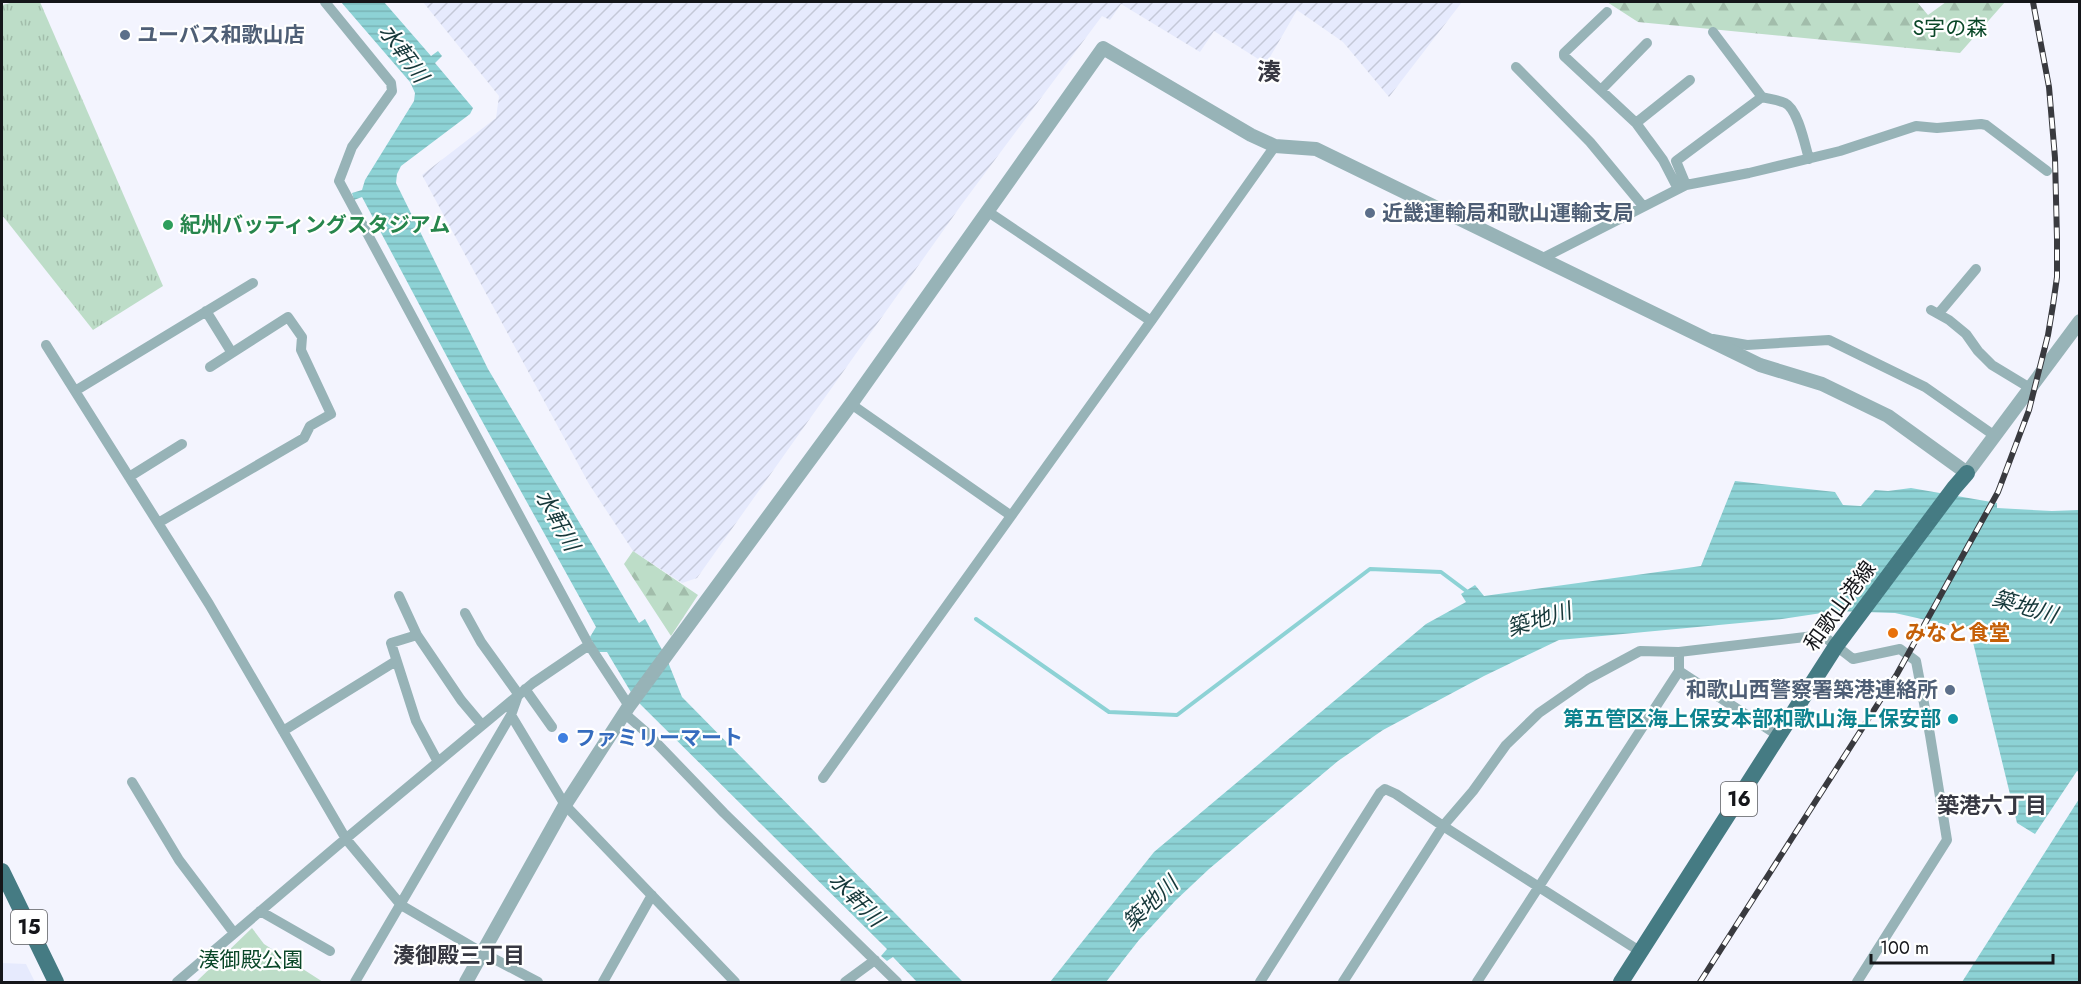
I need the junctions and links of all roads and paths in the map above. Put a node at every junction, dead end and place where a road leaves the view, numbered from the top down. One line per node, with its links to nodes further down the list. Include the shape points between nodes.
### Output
1 (325, 2): 38 (street, via 391,82 392,91 352,147 339,181)
2 (1607, 12): 7 (street, via 1564,53)
3 (1713, 32): 8 (street)
4 (1647, 43): 7 (street)
5 (1516, 67): 14 (street, via 1590,142)
6 (1690, 80): 9 (street)
7 (1601, 90): 9 (street)
8 (1762, 98): 11 (street, via 1790,107); 13 (street, via 1676,162)
9 (1636, 123): 13 (street)
10 (1275, 146): 15 (street, via 1103,48); 16 (street, via 1316,149); 20 (street)
11 (1809, 159): 12 (street, via 1916,126 1981,124); 13 (street)
12 (2047, 171)
13 (1682, 187): 14 (street)
14 (1643, 206): 16 (street)
15 (987, 211): 20 (street); 28 (street)
16 (1543, 258): 22 (street)
17 (1976, 269): 26 (street, via 1935,311 1966,334 1992,364)
18 (253, 283): 19 (street)
19 (206, 311): 24 (street); 27 (street)
20 (1151, 321): 33 (street)
21 (2079, 321): 26 (street)
22 (1703, 337): 29 (street, via 1747,345 1829,340 1925,387); 31 (street, via 1760,365 1822,384 1888,416)
23 (46, 345): 27 (street)
24 (232, 353): 25 (street); 34 (street, via 288,317 302,337 301,350 331,414 310,426 304,438)
25 (210, 367)
26 (2030, 388): 29 (street)
27 (75, 391): 32 (street)
28 (851, 404): 33 (street); 44 (street)
29 (1995, 436): 31 (street)
30 (182, 444): 32 (street)
31 (1967, 473): 39 (main road, 和歌山港線 / 16)
32 (129, 477): 34 (street)
33 (1010, 515): 51 (street)
34 (158, 523): 48 (street)
35 (399, 596): 37 (street)
36 (465, 613): 43 (street, via 481,642)
37 (417, 635): 41 (street, via 391,643); 46 (street)
38 (589, 645): 43 (street); 44 (street)
39 (1836, 646): 40 (street, via 1822,634); 49 (main road, 和歌山港線 / 16); 79 (street, via 1853,659 1900,649 1916,661 1947,840)
40 (1679, 652): 42 (street); 54 (street, via 1640,651 1539,712 1506,745)
41 (396, 661): 48 (street); 50 (street, via 416,721)
42 (1679, 671): 49 (street); 57 (street)
43 (520, 694): 45 (street); 46 (street); 47 (street)
44 (628, 707): 53 (street); 65 (street, via 647,733 724,813)
45 (511, 715): 53 (street); 59 (street)
46 (483, 725): 50 (street)
47 (552, 727)
48 (283, 731): 55 (street)
49 (1779, 736): 63 (main road, 和歌山港線 / 16)
50 (438, 762): 55 (street)
51 (823, 778)
52 (132, 782): 61 (street, via 179,860)
53 (566, 805): 58 (street); 64 (street)
54 (1443, 826): 57 (street); 75 (street, via 1396,794 1385,789 1380,793); 76 (street)
55 (346, 838): 59 (street); 60 (street)
56 (2, 871): 66 (main road, 15)
57 (1539, 886): 63 (street); 77 (street)
58 (652, 896): 71 (street); 72 (street)
59 (401, 904): 64 (street); 68 (street)
60 (260, 911): 61 (street); 62 (street)
61 (234, 933): 67 (street)
62 (330, 951)
63 (1641, 952): 78 (main road, 和歌山港線 / 16)
64 (483, 953): 69 (street); 70 (street)
65 (875, 960): 73 (street); 74 (street)
66 (56, 982)
67 (179, 982)
68 (355, 982)
69 (466, 982)
70 (538, 982)
71 (603, 982)
72 (735, 982)
73 (845, 982)
74 (897, 982)
75 (1260, 982)
76 (1343, 982)
77 (1477, 982)
78 (1621, 982)
79 (1857, 982)

